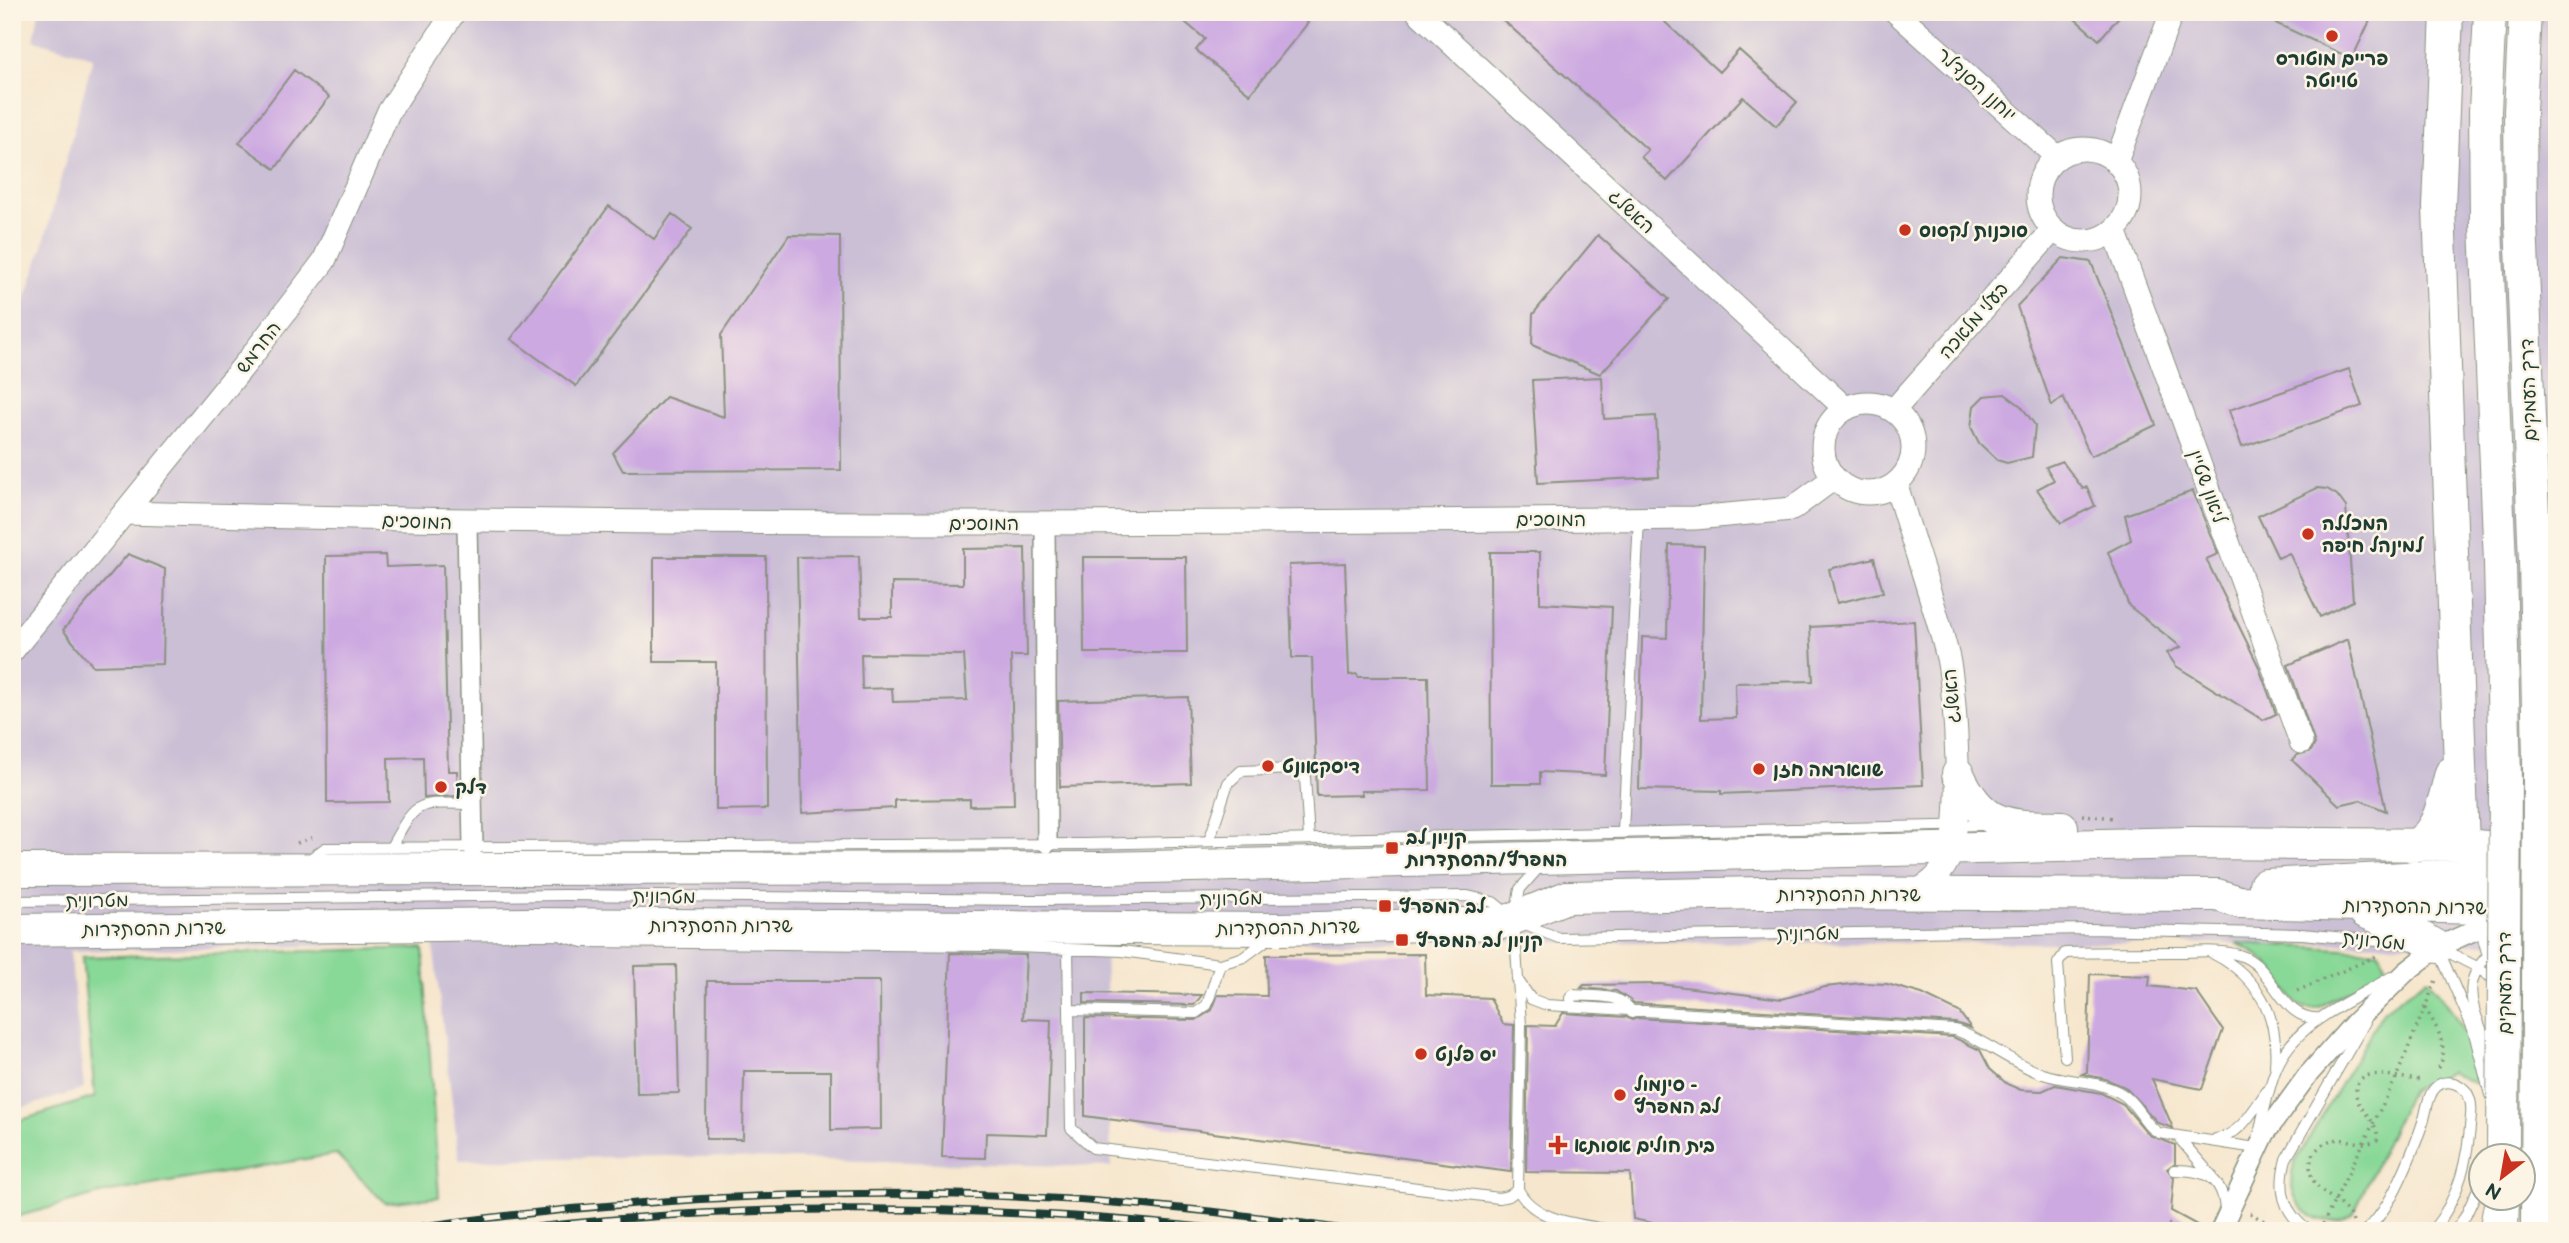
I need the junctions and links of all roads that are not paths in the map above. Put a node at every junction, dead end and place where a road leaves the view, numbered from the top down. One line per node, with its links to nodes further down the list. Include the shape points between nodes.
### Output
1 (454, 12): 16 (street, החרמש, via 388,113 324,261)
2 (1418, 12): 12 (street, האשלג)
3 (1896, 12): 8 (street, יוחנן הסנדלר)
4 (2172, 12): 9 (street)
5 (2447, 12): 21 (highway, via 2439,206)
6 (2490, 12): 80 (highway, דרך העמקים, bridge, via 2486,224 2505,779)
7 (2525, 12): 96 (highway, דרך העמקים, bridge, via 2521,222 2539,761)
8 (2057, 157): 9 (street, via 2087,149); 10 (street, via 2047,166 2037,192 2044,219)
9 (2116, 162): 11 (street, via 2125,174 2129,204)
10 (2053, 230): 11 (street, via 2077,241 2090,241); 13 (street, בעלי מלאכה)
11 (2114, 230): 22 (street, ליאון שטיין)
12 (1846, 409): 13 (street, via 1870,403); 14 (street, via 1835,417 1823,441 1827,467)
13 (1894, 411): 15 (street, via 1911,433 1913,447 1905,474)
14 (1834, 478): 15 (street, via 1857,492 1871,493); 17 (street, המוסכים, via 1792,509)
15 (1896, 484): 23 (street, האשלג, via 1948,660)
16 (124, 513): 18 (street, המוסכים); 20 (street, החרמש)
17 (1639, 518): 19 (street, המוסכים); 26 (lane)
18 (467, 523): 19 (street, המוסכים); 24 (street)
19 (1045, 523): 31 (street)
20 (12, 651)
21 (2457, 737): 33 (highway); 35 (highway, via 2439,814 2426,837)
22 (2301, 742)
23 (1958, 774): 25 (highway, via 1978,808); 27 (street, האשלג)
24 (472, 804): 36 (lane, via 424,803 412,811); 37 (street)
25 (2008, 826): 27 (lane); 30 (highway, via 2098,828)
26 (1623, 831): 27 (lane); 28 (lane)
27 (1954, 837): 30 (highway); 39 (highway); 46 (street, האשלג, via 1933,881)
28 (1309, 839): 29 (lane); 29 (lane, via 1305,776 1295,769 1241,771 1228,783)
29 (1209, 841): 32 (lane)
30 (2192, 843): 35 (highway)
31 (1047, 844): 32 (lane); 34 (lane)
32 (1083, 844): 40 (lane)
33 (2463, 845): 35 (highway); 38 (highway); 44 (highway); 50 (highway)
34 (535, 846): 37 (lane); 41 (lane)
35 (2412, 846)
36 (391, 847): 37 (lane); 42 (lane, via 325,848)
37 (473, 847)
38 (2557, 853)
39 (1555, 858): 40 (highway); 52 (lane, via 1526,880)
40 (1103, 867): 41 (highway)
41 (571, 868): 42 (highway)
42 (296, 869): 43 (highway)
43 (12, 870)
44 (2519, 870): 45 (highway); 50 (highway)
45 (2556, 889): 51 (highway)
46 (1909, 894): 47 (highway, שדרות ההסתדרות); 52 (highway, שדרות ההסתדרות, via 1567,897)
47 (2217, 895): 49 (highway, שדרות ההסתדרות, via 2239,902); 50 (highway, via 2234,888 2288,882)
48 (12, 901): 52 (lane, מטרונית, via 565,895 1018,900 1468,896 1493,902)
49 (2334, 904): 50 (highway, שדרות ההסתדרות); 59 (highway, via 2388,920)
50 (2474, 904): 51 (street); 51 (highway, via 2498,899); 59 (street); 60 (lane)
51 (2521, 909)
52 (1514, 919): 54 (highway, שדרות ההסתדרות); 59 (lane, מטרונית, via 1559,937 2090,929 2325,936); 64 (lane)
53 (527, 923): 54 (highway, שדרות ההסתדרות); 55 (highway, שדרות ההסתדרות); 57 (lane, via 583,942)
54 (1281, 929): 61 (lane, via 1244,957)
55 (12, 930)
56 (2557, 932): 60 (lane, via 2517,938)
57 (1068, 949): 61 (lane); 68 (lane)
58 (2208, 951): 70 (lane, via 2252,961 2303,1017); 73 (lane, via 2062,954 2058,963); 74 (lane, via 2238,968 2265,1002 2273,1028)
59 (2442, 956): 62 (lane); 63 (street); 76 (lane, via 2481,1052)
60 (2488, 956): 62 (lane); 65 (lane)
61 (1220, 964): 68 (lane, via 1207,1005 1196,1013)
62 (2477, 970): 65 (lane); 67 (lane); 79 (lane, via 2470,996 2496,1081)
63 (2406, 972): 66 (street); 70 (lane)
64 (1517, 979): 77 (lane, via 1536,1002 1571,1006 1573,995 1618,999 1627,1003 1632,1013 1955,1030 2044,1075 2099,1084 2122,1094 2153,1129); 84 (lane, via 1521,1025)
65 (2500, 984): 67 (lane)
66 (2377, 1000): 81 (street, via 2307,1076); 90 (lane, via 2286,1159 2282,1196 2288,1211)
67 (2518, 1002): 71 (lane)
68 (1069, 1010): 84 (lane, via 1071,1128 1093,1148 1499,1198)
69 (2523, 1017): 72 (lane)
70 (2322, 1018): 74 (lane, via 2295,1038)
71 (2557, 1041)
72 (2557, 1053)
73 (2065, 1057)
74 (2274, 1073): 75 (lane)
75 (2271, 1085): 78 (lane, via 2243,1124); 81 (lane)
76 (2491, 1108)
77 (2178, 1137): 78 (lane); 83 (lane)
78 (2211, 1140): 81 (lane)
79 (2496, 1142)
80 (2503, 1142)
81 (2256, 1148): 88 (street)
82 (2174, 1170): 83 (lane, via 2199,1172)
83 (2216, 1181): 88 (lane, via 2224,1192)
84 (1518, 1189): 89 (lane, via 1524,1203 1536,1212)
85 (2468, 1210): 93 (lane)
86 (2487, 1212): 94 (lane)
87 (2502, 1212): 95 (highway)
88 (2223, 1224)
89 (1617, 1231)
90 (2309, 1231)
91 (2365, 1231): 92 (lane, via 2385,1208 2432,1093 2451,1083 2462,1087 2470,1100 2469,1151 2458,1189)
92 (2432, 1231)
93 (2455, 1231)
94 (2484, 1231)
95 (2502, 1231)
96 (2537, 1231)

